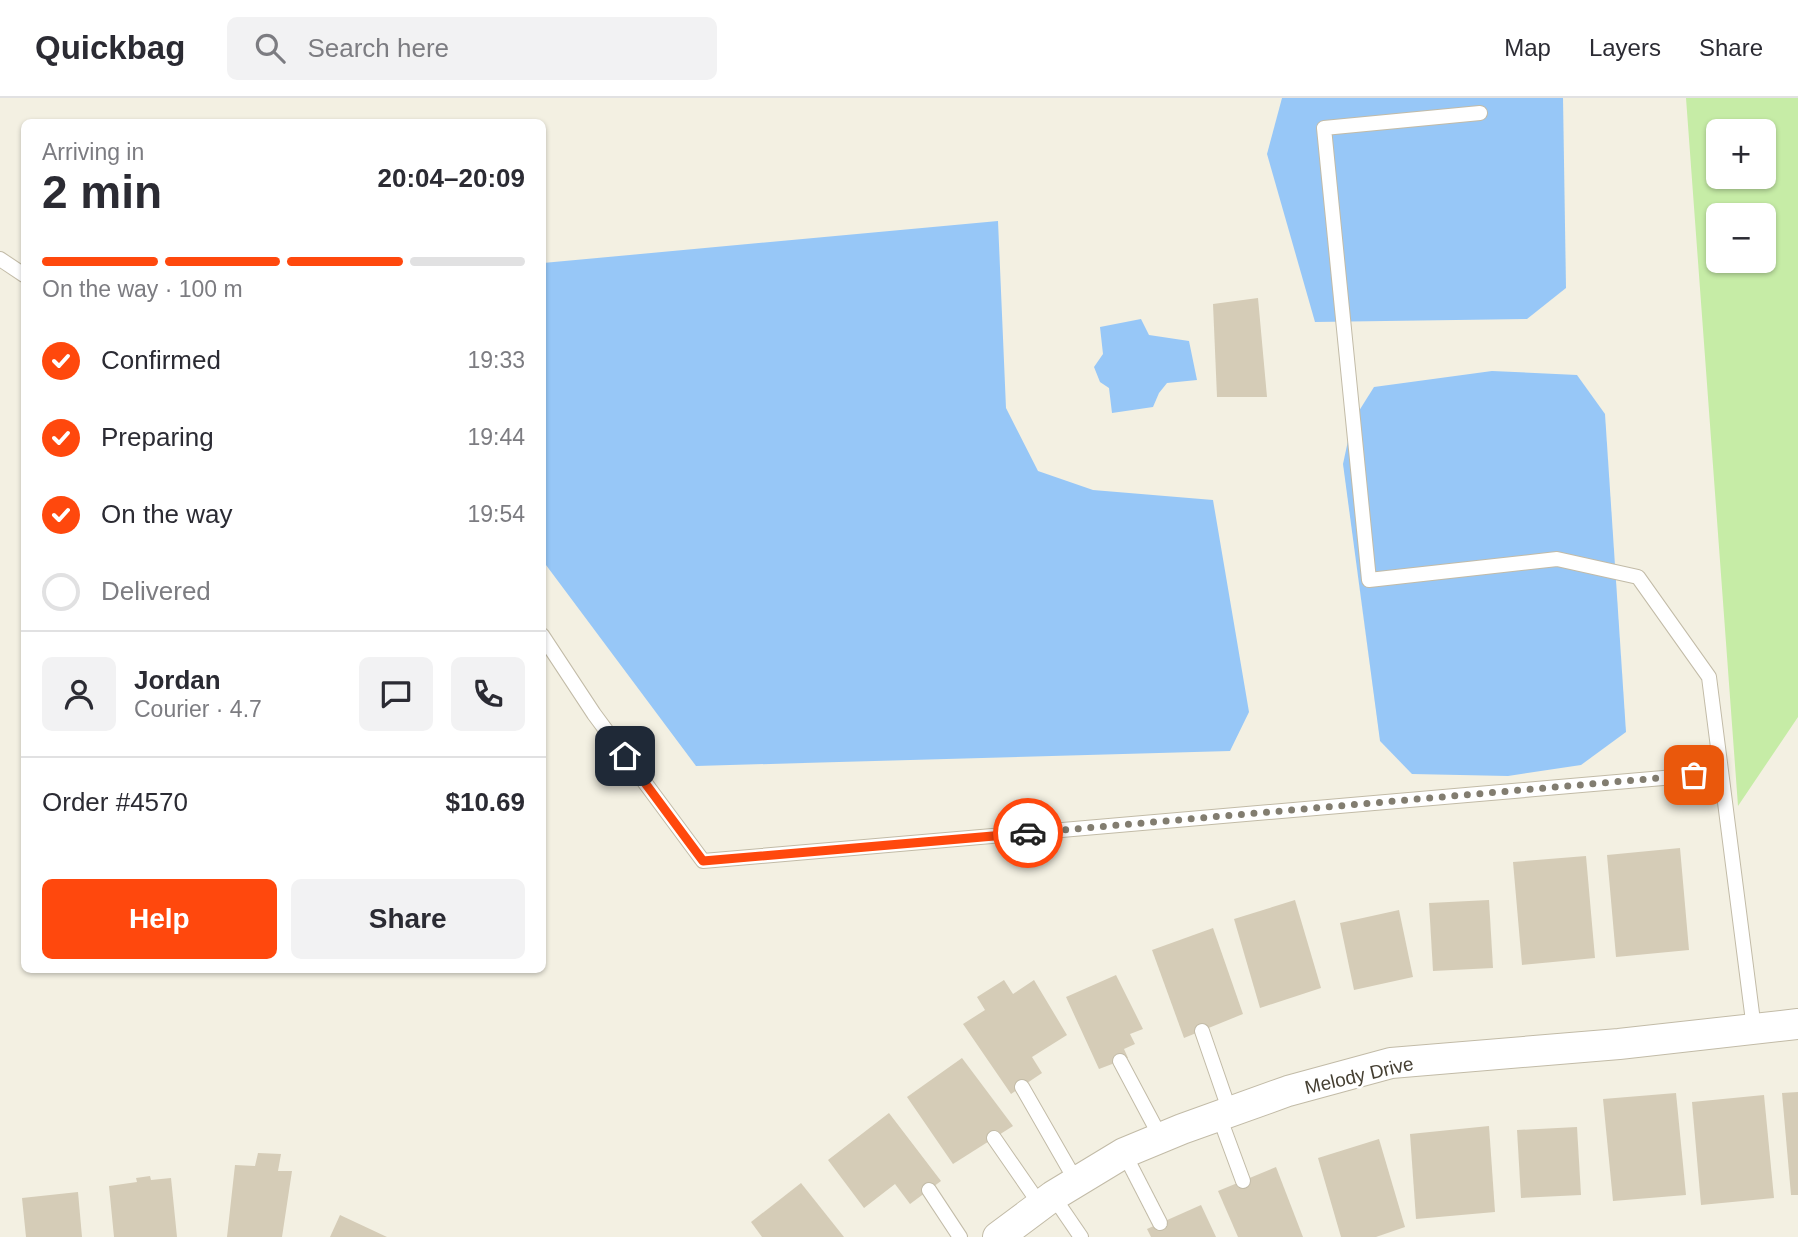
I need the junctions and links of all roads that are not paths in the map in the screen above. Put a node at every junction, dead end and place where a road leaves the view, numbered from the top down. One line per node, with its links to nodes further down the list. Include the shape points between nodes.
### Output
1 (1480, 113): 5 (lane, via 1324,128 1369,580 1557,559 1638,577 1709,677)
2 (0, 259): 3 (lane)
3 (21, 273)
4 (546, 641): 5 (lane, via 703,861)
5 (1721, 773): 7 (lane)
6 (1798, 1024): 7 (street, Melody Drive)
7 (1754, 1029): 11 (street, Melody Drive, via 1391,1063)
8 (1202, 1031): 11 (lane)
9 (1120, 1061): 13 (lane)
10 (1022, 1087): 17 (lane)
11 (1225, 1114): 13 (street, Melody Drive); 15 (lane)
12 (994, 1138): 17 (lane)
13 (1161, 1138): 14 (street, Melody Drive)
14 (1124, 1153): 17 (street, Melody Drive); 18 (lane)
15 (1242, 1181)
16 (929, 1190): 19 (lane)
17 (1056, 1194): 20 (street, Melody Drive); 21 (lane)
18 (1160, 1223)
19 (960, 1237)
20 (998, 1237)
21 (1081, 1237)

